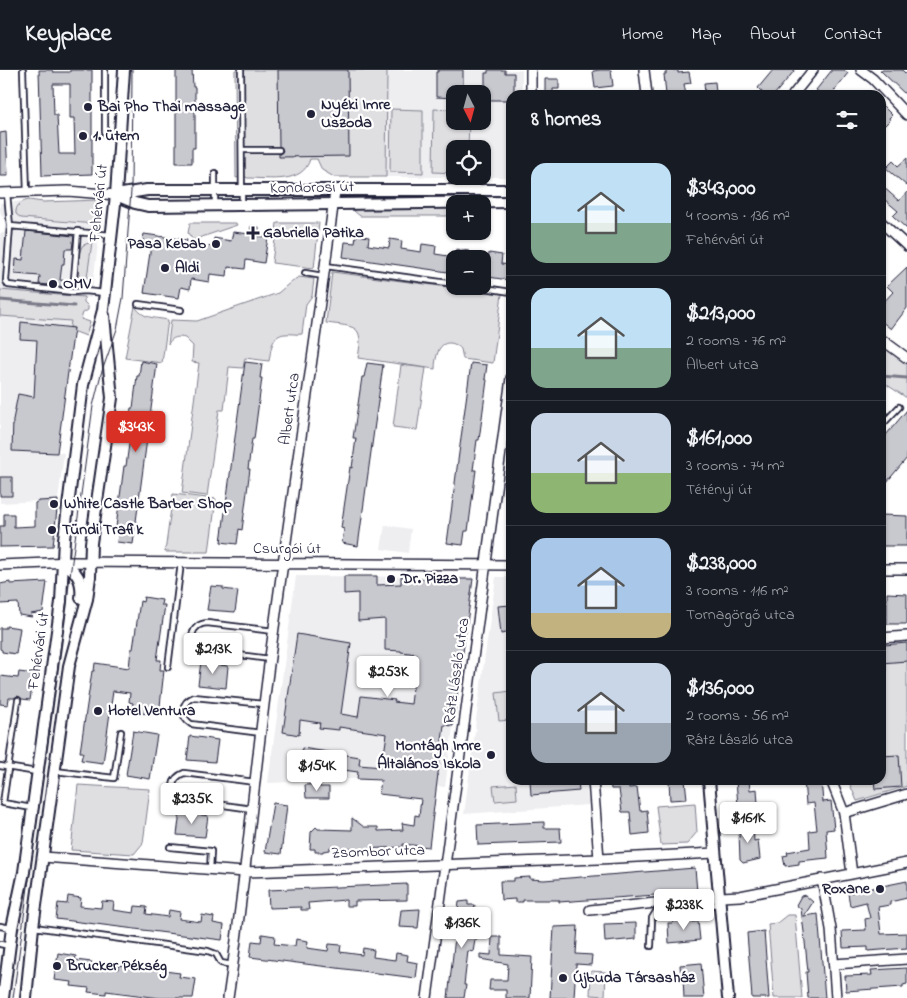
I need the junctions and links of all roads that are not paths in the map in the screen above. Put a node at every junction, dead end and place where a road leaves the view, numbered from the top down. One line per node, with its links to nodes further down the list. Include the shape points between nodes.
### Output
1 (23, 70): 24 (lane)
2 (105, 70): 15 (lane, via 105,132 107,136)
3 (124, 70): 15 (street, Fehérvári út)
4 (241, 70): 16 (lane)
5 (531, 70): 9 (street)
6 (644, 70): 10 (street)
7 (813, 70): 11 (street)
8 (861, 70): 12 (street)
9 (531, 90)
10 (646, 90)
11 (797, 90)
12 (883, 90)
13 (886, 93): 14 (street)
14 (907, 115)
15 (120, 138): 25 (street, Fehérvári út)
16 (242, 150): 17 (lane); 20 (lane)
17 (279, 150)
18 (215, 173): 19 (lane)
19 (215, 190): 20 (street, Kondorosi út); 25 (street, Kondorosi út, via 147,190); 28 (lane)
20 (242, 190): 21 (street, Kondorosi út); 29 (lane)
21 (335, 190): 22 (street, Kondorosi út); 27 (street, Albert utca)
22 (506, 190)
23 (4, 193): 24 (street, Kondorosi út); 30 (lane)
24 (27, 193): 25 (street, Kondorosi út)
25 (116, 194): 28 (street, Kondorosi út, via 148,206); 33 (street, Fehérvári út)
26 (506, 202): 27 (street, Kondorosi út)
27 (333, 203): 29 (street, Kondorosi út); 35 (street, Albert utca)
28 (216, 205): 29 (street, Kondorosi út)
29 (242, 205)
30 (10, 226): 32 (lane); 40 (lane, via 8,285)
31 (886, 227): 34 (street)
32 (78, 231): 33 (lane); 40 (lane, via 74,279)
33 (111, 235): 42 (street, Fehérvári út)
34 (907, 246)
35 (326, 266): 37 (street, Albert utca); 38 (lane)
36 (305, 273): 37 (lane)
37 (325, 276): 54 (street, Albert utca)
38 (446, 283)
39 (491, 289): 41 (lane)
40 (85, 291): 42 (lane)
41 (506, 291)
42 (105, 293): 44 (street, Fehérvári út)
43 (138, 304): 45 (lane)
44 (103, 310): 51 (street, Fehérvári út, via 83,385); 52 (street, Fehérvári út, via 112,398)
45 (181, 310)
46 (886, 343): 47 (street)
47 (907, 358)
48 (899, 407): 50 (lane)
49 (506, 417): 56 (street, Rátz László utca)
50 (886, 421)
51 (62, 562): 52 (street, Csurgói út); 55 (street, Csurgói út); 60 (street, via 71,567 81,581); 73 (street, Fehérvári út, via 61,602)
52 (91, 562): 53 (street, Csurgói út); 60 (street, Fehérvári út, via 87,599)
53 (181, 564): 54 (street, Csurgói út); 65 (lane)
54 (283, 564): 56 (street, Csurgói út); 61 (street, Albert utca)
55 (0, 565)
56 (487, 565): 57 (street, Csurgói út); 87 (street, Rátz László utca)
57 (506, 565)
58 (886, 569): 59 (street)
59 (907, 569)
60 (78, 627): 72 (street, Fehérvári út)
61 (274, 631): 64 (street, Albert utca); 64 (lane, via 208,623 195,628 192,636 200,650)
62 (907, 636): 63 (street)
63 (886, 638)
64 (270, 659): 67 (street, Albert utca)
65 (168, 666)
66 (18, 700): 71 (lane)
67 (264, 704): 69 (street, Albert utca); 69 (lane, via 194,697 186,702 183,710 184,718 191,724)
68 (121, 732): 72 (lane, via 114,778)
69 (261, 733): 74 (street, Albert utca)
70 (0, 766): 71 (lane)
71 (8, 768): 73 (lane); 79 (lane, via 3,803)
72 (55, 770): 84 (street, Fehérvári út)
73 (37, 772): 79 (street, Fehérvári út)
74 (255, 782): 80 (street, Albert utca); 80 (lane, via 184,773 173,785 175,794 181,799)
75 (593, 785): 85 (street)
76 (709, 785): 83 (street)
77 (833, 785): 81 (street)
78 (907, 794): 81 (street)
79 (32, 808): 98 (street, Fehérvári út, via 24,872)
80 (252, 809): 89 (street, Albert utca)
81 (844, 813): 90 (street)
82 (170, 847): 88 (lane, via 212,851)
83 (715, 853): 85 (street, Zsombor utca); 92 (street)
84 (43, 857): 88 (street, Zsombor utca); 97 (street, Fehérvári út)
85 (599, 860): 87 (street, Zsombor utca)
86 (907, 863): 90 (street)
87 (445, 864): 89 (street, Zsombor utca); 108 (street, Rátz László utca)
88 (210, 870): 89 (street, Zsombor utca)
89 (245, 872): 103 (street, Albert utca)
90 (852, 874): 91 (street)
91 (822, 879): 92 (street); 102 (street)
92 (719, 901): 93 (lane); 94 (street); 109 (street)
93 (681, 907): 95 (lane); 100 (lane, via 655,912)
94 (590, 910)
95 (682, 918)
96 (0, 926): 98 (lane)
97 (33, 927): 103 (lane, via 208,951 216,954 221,963); 106 (street, Fehérvári út)
98 (12, 928): 99 (street, Fehérvári út)
99 (5, 945): 104 (street, Fehérvári út)
100 (651, 946)
101 (907, 959): 102 (street)
102 (834, 964): 110 (street)
103 (233, 965): 107 (street, Albert utca)
104 (3, 971): 105 (street, Fehérvári út)
105 (3, 998)
106 (26, 998)
107 (228, 998)
108 (427, 998)
109 (728, 998)
110 (836, 998)

